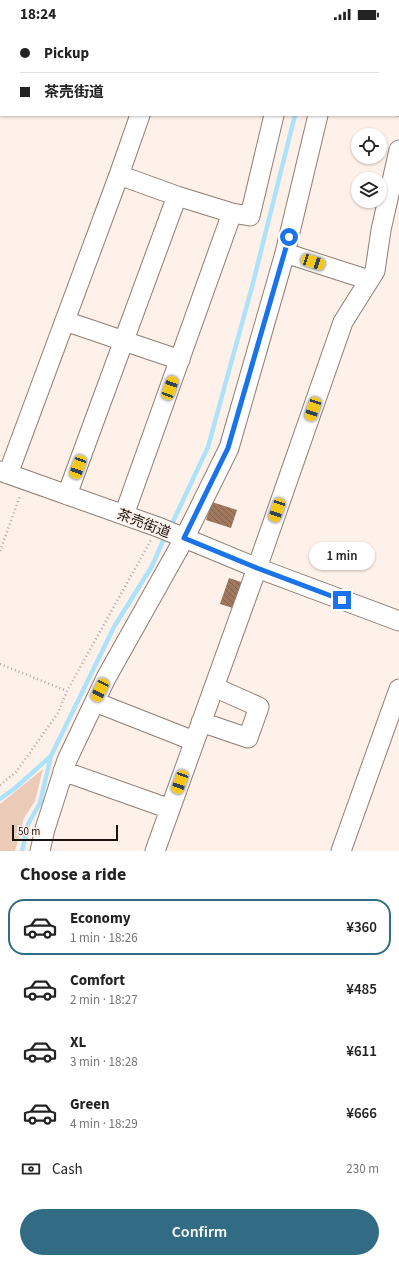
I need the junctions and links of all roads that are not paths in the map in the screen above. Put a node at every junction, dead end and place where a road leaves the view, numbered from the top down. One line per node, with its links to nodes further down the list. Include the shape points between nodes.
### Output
1 (140, 116): 5 (street)
2 (274, 116): 7 (street, via 250,216)
3 (318, 116): 9 (street)
4 (399, 150): 8 (street)
5 (119, 175): 6 (street); 11 (street)
6 (177, 196): 7 (street); 12 (street)
7 (232, 213): 13 (street)
8 (392, 217): 10 (street)
9 (285, 253): 10 (street); 17 (street, via 228,448)
10 (369, 280): 18 (street, via 343,322)
11 (65, 321): 12 (street); 14 (street)
12 (124, 340): 13 (street); 15 (street)
13 (180, 360): 16 (street)
14 (4, 472): 15 (street, 茶売街道)
15 (67, 495): 16 (street, 茶売街道)
16 (124, 515): 17 (street, 茶売街道)
17 (181, 537): 18 (street, 茶売街道); 22 (street)
18 (257, 568): 19 (street, 茶売街道); 20 (street)
19 (399, 621)
20 (214, 687): 23 (street); 23 (street, via 259,707 248,738)
21 (399, 689): 29 (street)
22 (95, 702): 24 (street); 25 (street)
23 (201, 722): 24 (street)
24 (194, 741): 26 (street)
25 (63, 771): 26 (street); 27 (street)
26 (170, 809): 28 (street)
27 (40, 851)
28 (154, 851)
29 (341, 851)

